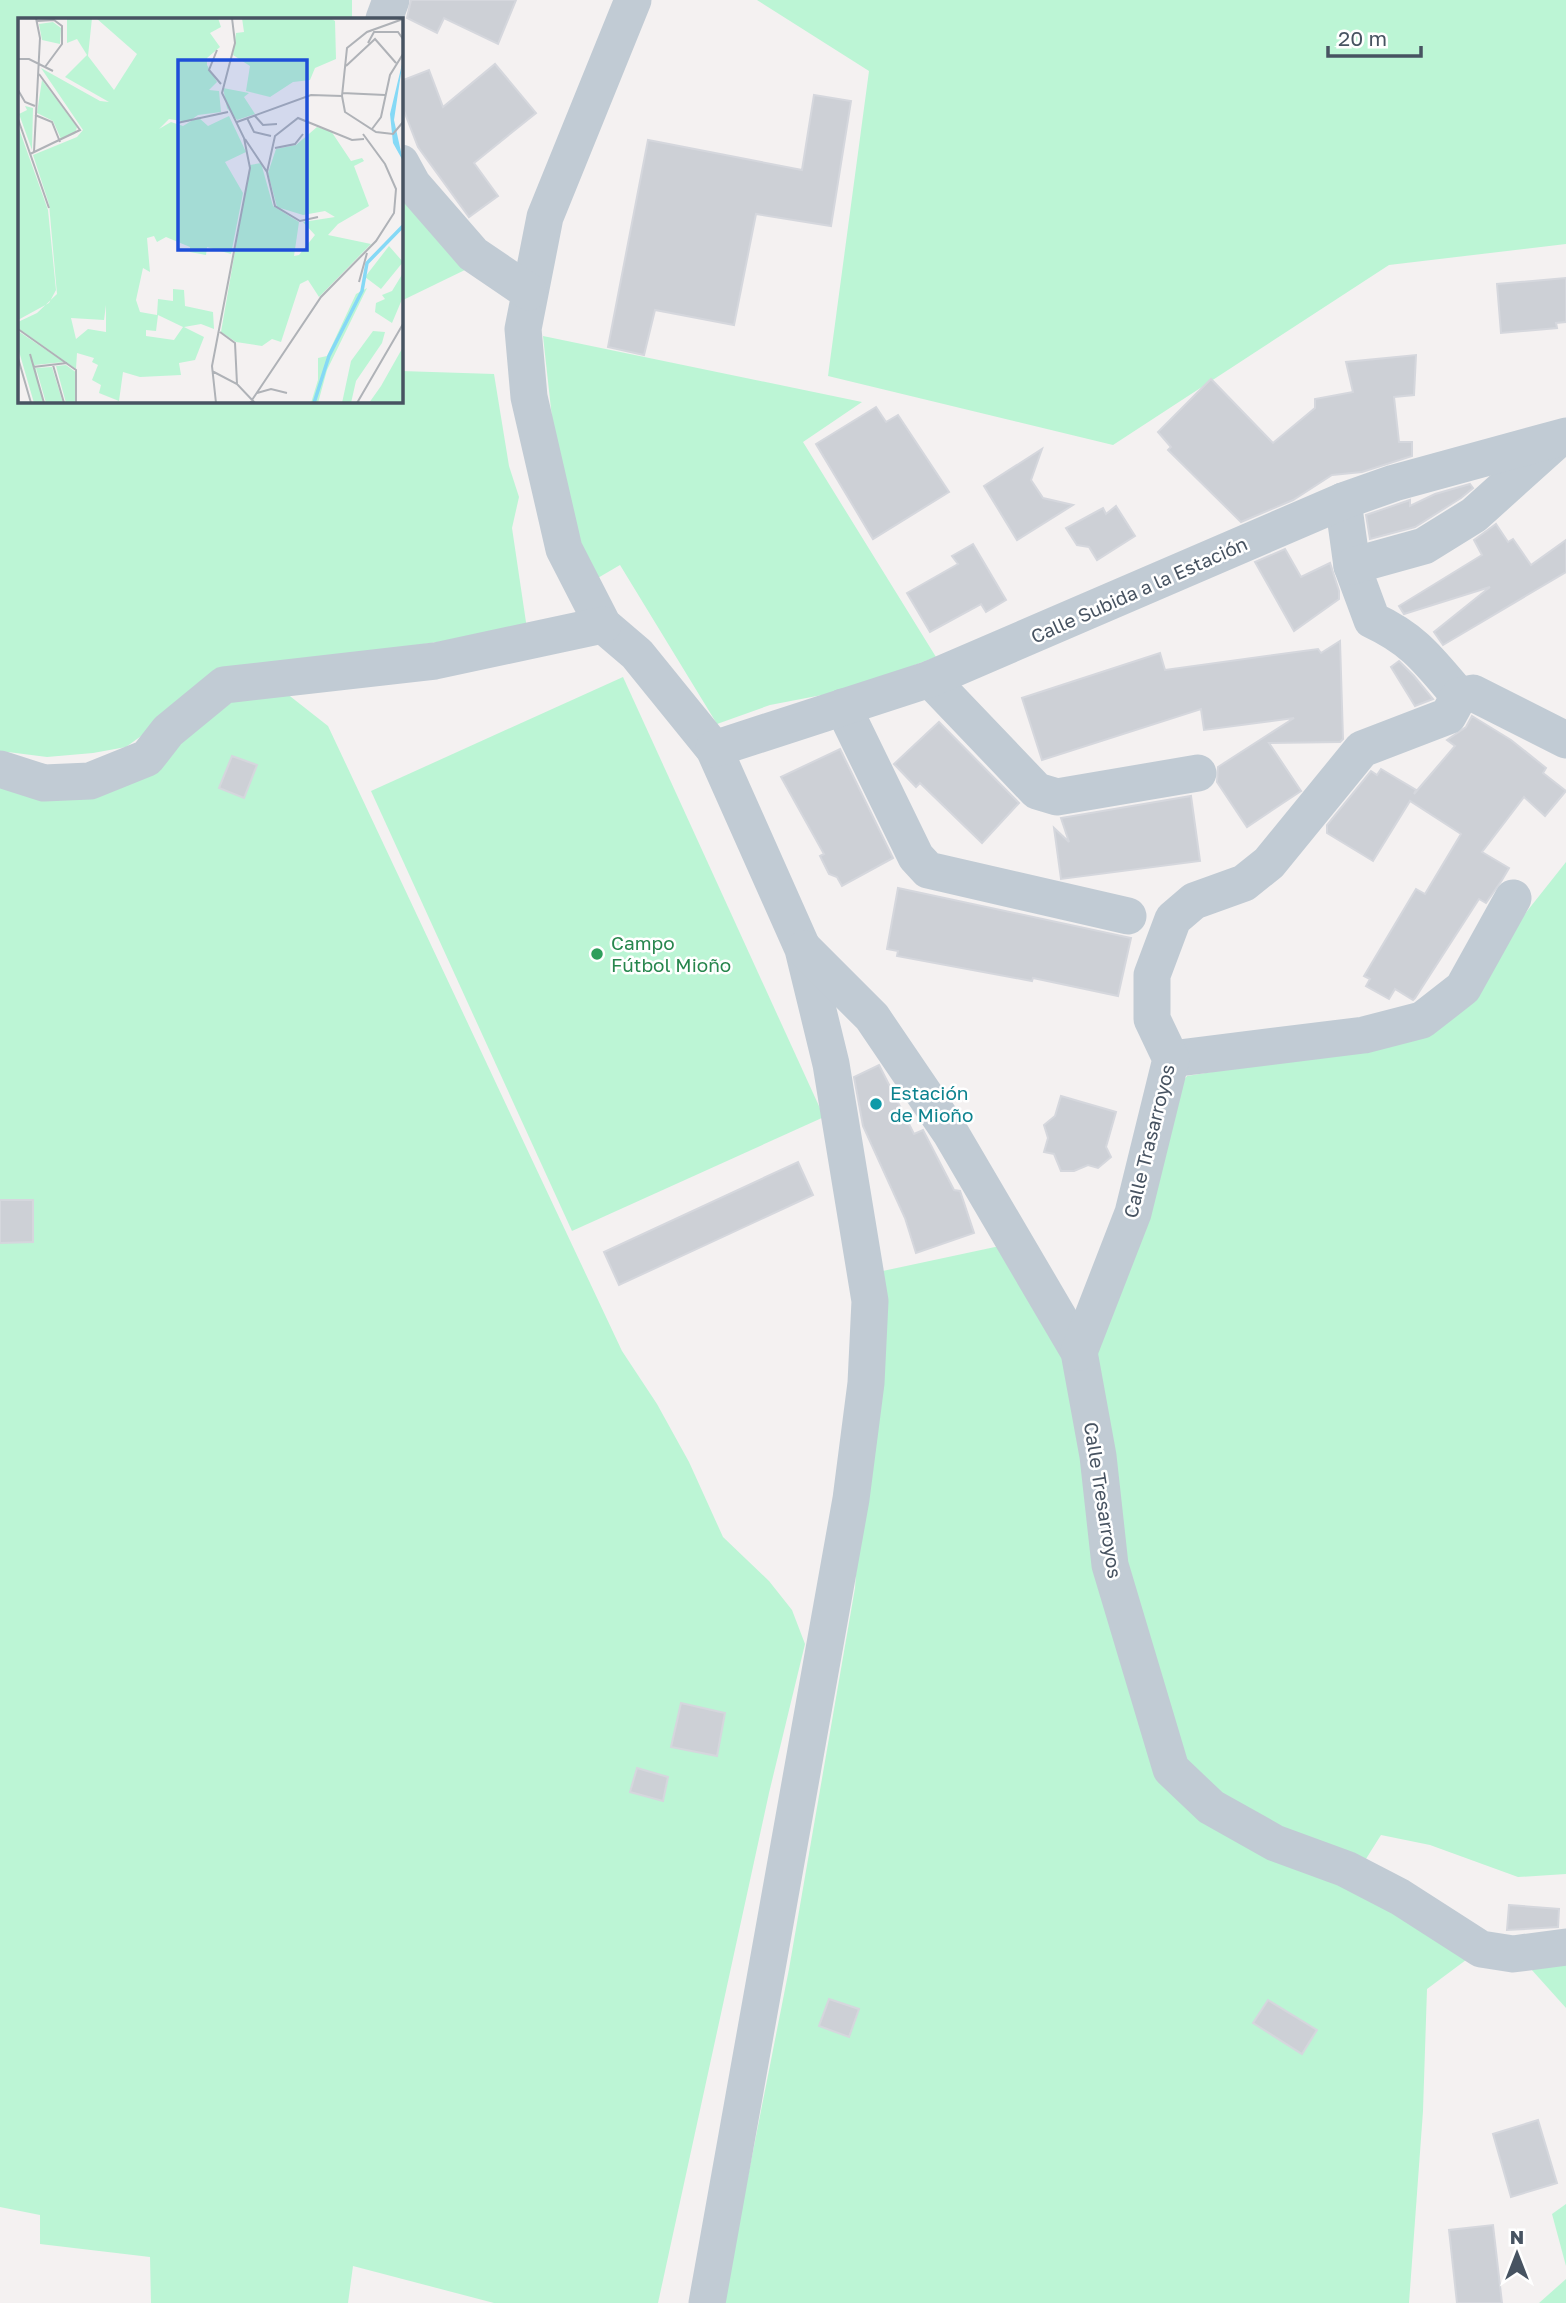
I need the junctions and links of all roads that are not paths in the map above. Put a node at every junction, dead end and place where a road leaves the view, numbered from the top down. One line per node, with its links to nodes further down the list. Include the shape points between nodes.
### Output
1 (391, 0): 3 (street)
2 (634, 0): 5 (street, via 545,218)
3 (384, 18)
4 (402, 165): 5 (street, via 413,185 473,254)
5 (530, 292): 9 (street, via 523,329 532,410 564,549)
6 (1562, 438): 7 (street, Calle Subida a la Estación); 8 (street, via 1474,515 1424,546)
7 (1343, 501): 8 (street); 10 (street, Calle Subida a la Estación)
8 (1352, 566): 11 (street, via 1372,620 1417,646)
9 (603, 625): 14 (street, via 637,654); 15 (street, via 435,661 224,685 168,731 147,758 90,781 44,783)
10 (930, 679): 12 (street, Calle Subida a la Estación); 16 (street, via 1037,791 1057,797)
11 (1459, 696): 13 (street, via 1473,693); 20 (street, Calle Trasarroyos, via 1448,716 1362,749 1269,863 1244,883 1194,901 1173,919 1152,975 1152,1018)
12 (844, 707): 14 (street, Calle Subida a la Estación); 18 (street, via 916,858 928,870)
13 (1566, 740)
14 (714, 749): 19 (street)
15 (0, 769)
16 (1198, 773)
17 (1513, 898): 20 (street, via 1464,988 1422,1020 1364,1035)
18 (1128, 916)
19 (803, 949): 21 (street, Calle Tresarroyos, via 872,1017 950,1132); 23 (street, via 831,1064 870,1301 866,1382 851,1499)
20 (1171, 1059): 21 (street, Calle Trasarroyos, via 1133,1213)
21 (1079, 1352): 22 (street, Calle Tresarroyos, via 1098,1456 1110,1565 1171,1769 1212,1807 1275,1843 1346,1869 1400,1897 1481,1948 1513,1954)
22 (1566, 1947)
23 (707, 2303)

